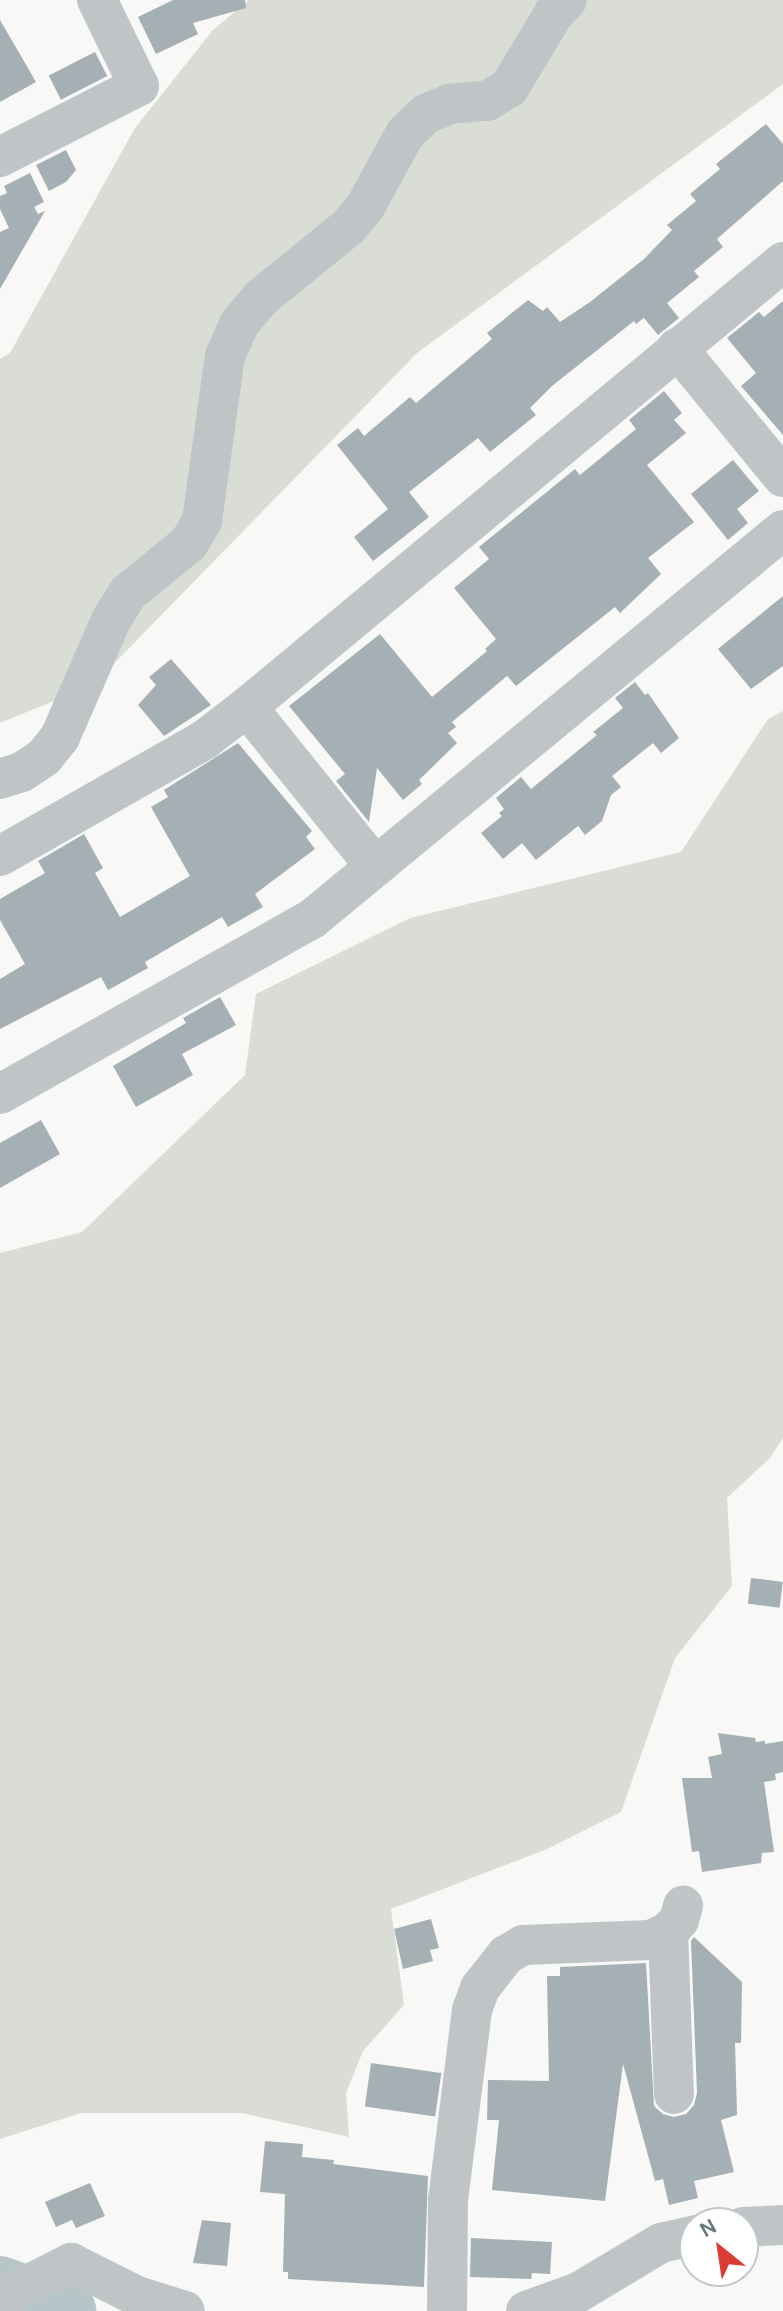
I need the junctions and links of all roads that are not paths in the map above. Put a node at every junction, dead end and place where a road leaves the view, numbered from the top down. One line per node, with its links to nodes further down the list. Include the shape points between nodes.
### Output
1 (97, 0): 3 (street, via 139,86)
2 (567, 0): 9 (street, via 509,88 487,101 449,104 426,114 405,134 365,207 348,227 262,297 239,324 225,356 202,521 180,551 128,593 60,737 44,757)
3 (0, 157)
4 (783, 262): 5 (street)
5 (677, 348): 6 (street); 8 (street)
6 (783, 477)
7 (783, 530): 11 (street)
8 (247, 707): 10 (street, via 204,740); 11 (street)
9 (0, 779)
10 (0, 856)
11 (375, 866): 12 (street, via 312,919)
12 (0, 1094)
13 (674, 2094): 19 (street, via 676,1919 651,1940 523,1945 506,1955 480,1988 472,2010 448,2200)
14 (783, 2225): 15 (street)
15 (759, 2226)
16 (679, 2239): 20 (street, via 661,2243 579,2292)
17 (0, 2299): 18 (street, via 71,2263 137,2296)
18 (185, 2311)
19 (447, 2311)
20 (526, 2311)

